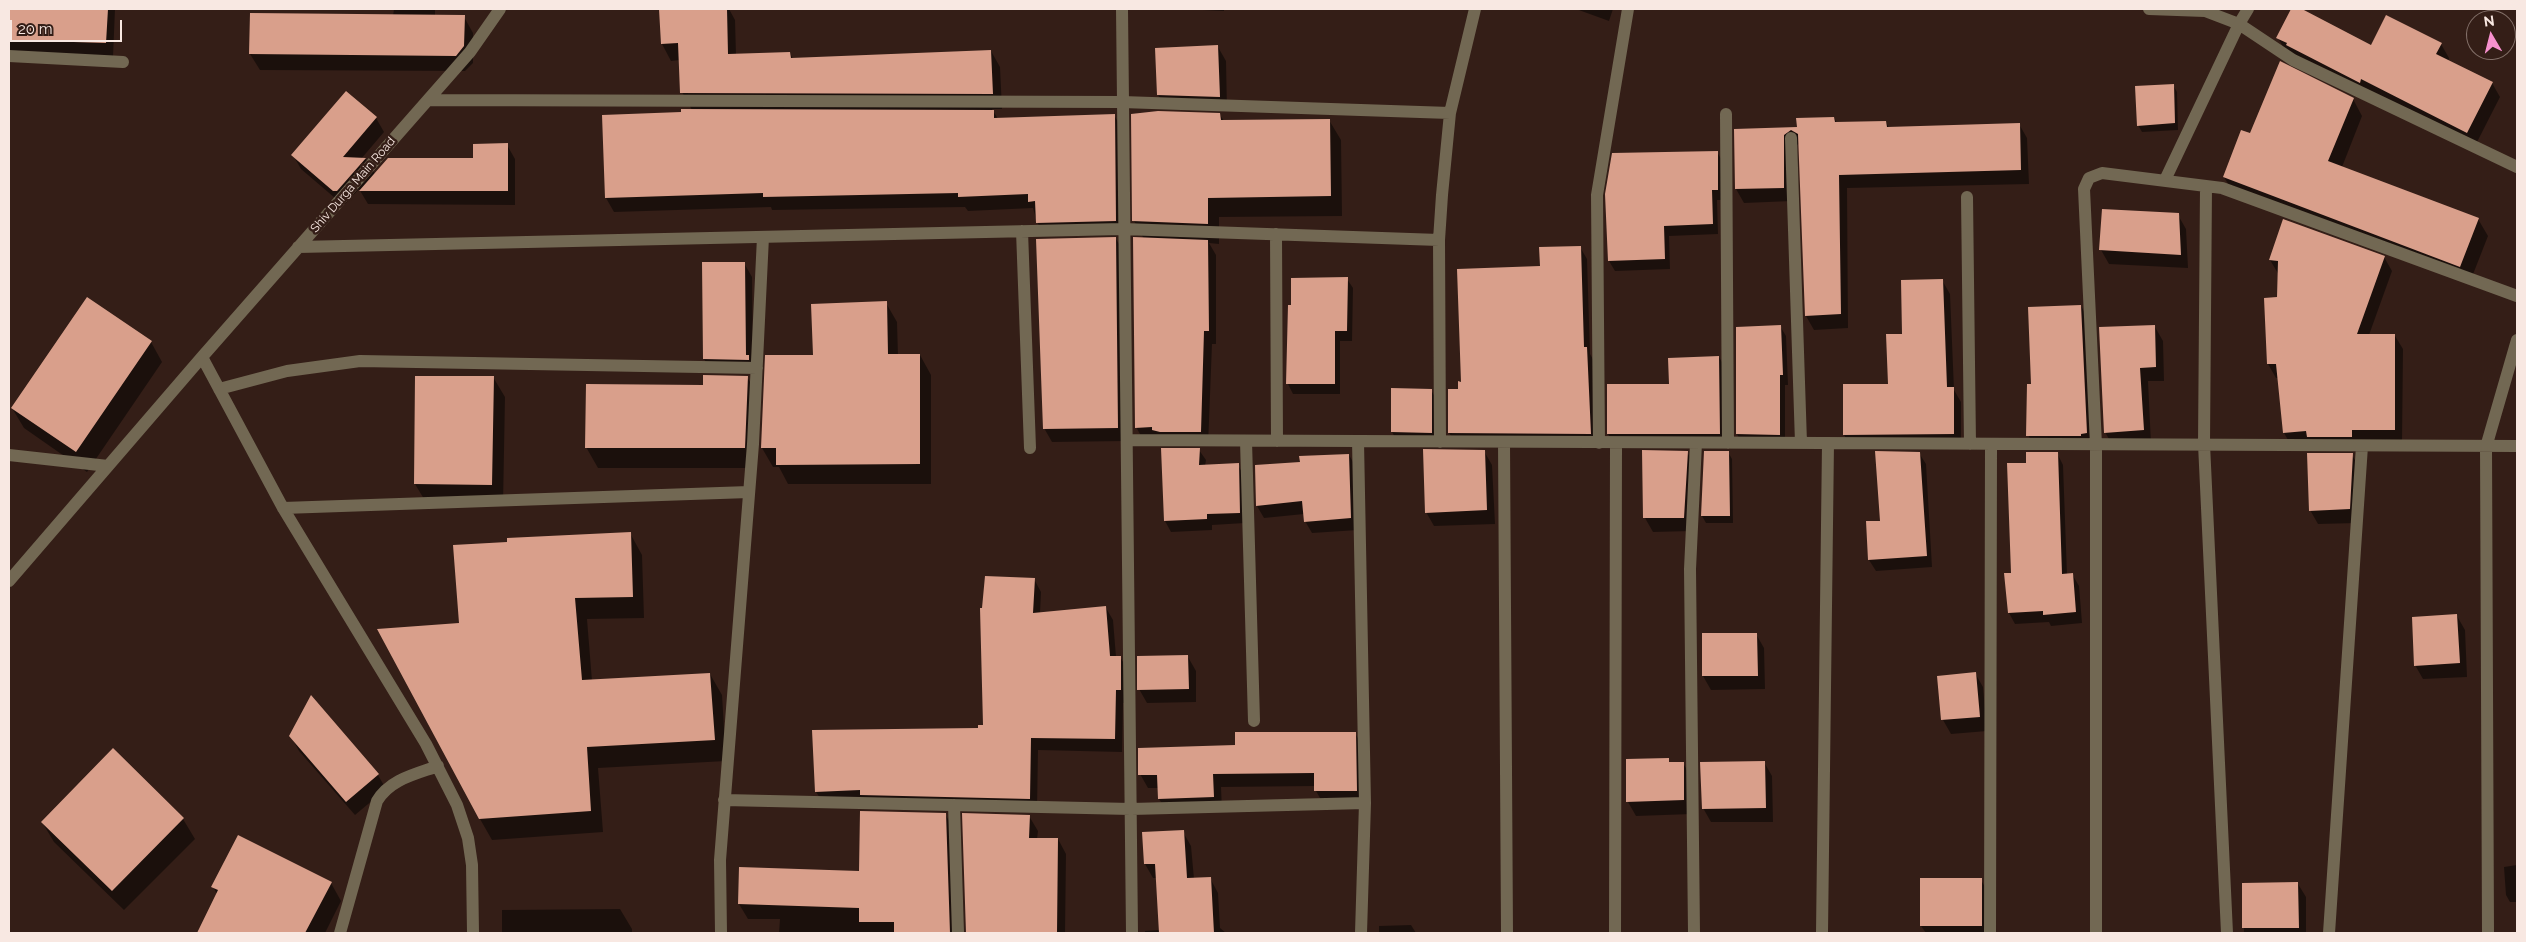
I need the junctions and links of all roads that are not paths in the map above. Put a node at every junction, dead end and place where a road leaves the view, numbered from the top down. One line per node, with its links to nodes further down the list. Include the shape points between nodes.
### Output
1 (500, 9): 10 (street, Shiv Durga Main Road, via 470,52)
2 (1122, 9): 11 (street)
3 (1475, 9): 12 (street)
4 (1628, 9): 36 (street, via 1597,194)
5 (2149, 9): 7 (street, via 2205,11)
6 (2248, 9): 7 (street)
7 (2239, 24): 15 (street, via 2293,60); 16 (street)
8 (9, 56): 9 (street)
9 (123, 62)
10 (428, 100): 11 (street); 24 (street, Shiv Durga Main Road)
11 (1122, 102): 12 (street); 19 (street)
12 (1450, 113): 23 (street)
13 (1726, 114): 39 (street)
14 (1791, 138): 40 (street)
15 (2517, 167)
16 (2166, 180): 17 (street); 45 (street, via 2102,173 2089,178 2084,190)
17 (2206, 187): 25 (street, via 2222,188); 44 (street)
18 (1967, 197): 42 (street)
19 (1123, 228): 20 (street); 21 (street); 30 (street)
20 (1022, 231): 22 (street); 49 (street)
21 (1276, 234): 23 (street); 32 (street)
22 (763, 237): 24 (street); 28 (street)
23 (1439, 240): 34 (street)
24 (298, 247): 27 (street, Shiv Durga Main Road)
25 (2517, 296)
26 (2517, 340): 48 (street)
27 (202, 357): 29 (street); 51 (street, Shiv Durga Main Road)
28 (757, 368): 29 (street, via 360,361 287,371); 52 (street)
29 (220, 389): 53 (street)
30 (1127, 440): 31 (street); 60 (street)
31 (1246, 441): 32 (street); 55 (street)
32 (1277, 441): 33 (street)
33 (1358, 441): 34 (street); 58 (street)
34 (1440, 442): 35 (street)
35 (1504, 442): 36 (street); 67 (street)
36 (1599, 443): 37 (street)
37 (1616, 443): 38 (street); 68 (street)
38 (1696, 443): 39 (street); 69 (street, via 1690,569)
39 (1728, 443): 40 (street)
40 (1801, 444): 41 (street)
41 (1828, 444): 42 (street); 70 (street)
42 (1970, 444): 43 (street)
43 (1991, 444): 45 (street); 71 (street)
44 (2204, 444): 45 (street); 46 (street); 73 (street)
45 (2096, 445): 72 (street)
46 (2362, 446): 48 (street); 74 (street)
47 (2517, 446): 48 (street)
48 (2486, 447): 75 (street)
49 (1030, 448)
50 (9, 455): 51 (street)
51 (108, 466): 54 (street, Shiv Durga Main Road)
52 (749, 492): 53 (street); 57 (street)
53 (283, 508): 56 (street)
54 (9, 581)
55 (1254, 722)
56 (438, 766): 61 (street, via 392,784 381,794); 62 (street, via 457,805 468,838 472,864)
57 (724, 800): 59 (street); 63 (street, via 720,860)
58 (1365, 803): 60 (street); 66 (street)
59 (954, 805): 60 (street); 64 (street)
60 (1131, 809): 65 (street)
61 (340, 933)
62 (473, 933)
63 (721, 933)
64 (958, 933)
65 (1132, 933)
66 (1361, 933)
67 (1507, 933)
68 (1614, 933)
69 (1694, 933)
70 (1822, 933)
71 (1990, 933)
72 (2096, 933)
73 (2227, 933)
74 (2329, 933)
75 (2488, 933)

